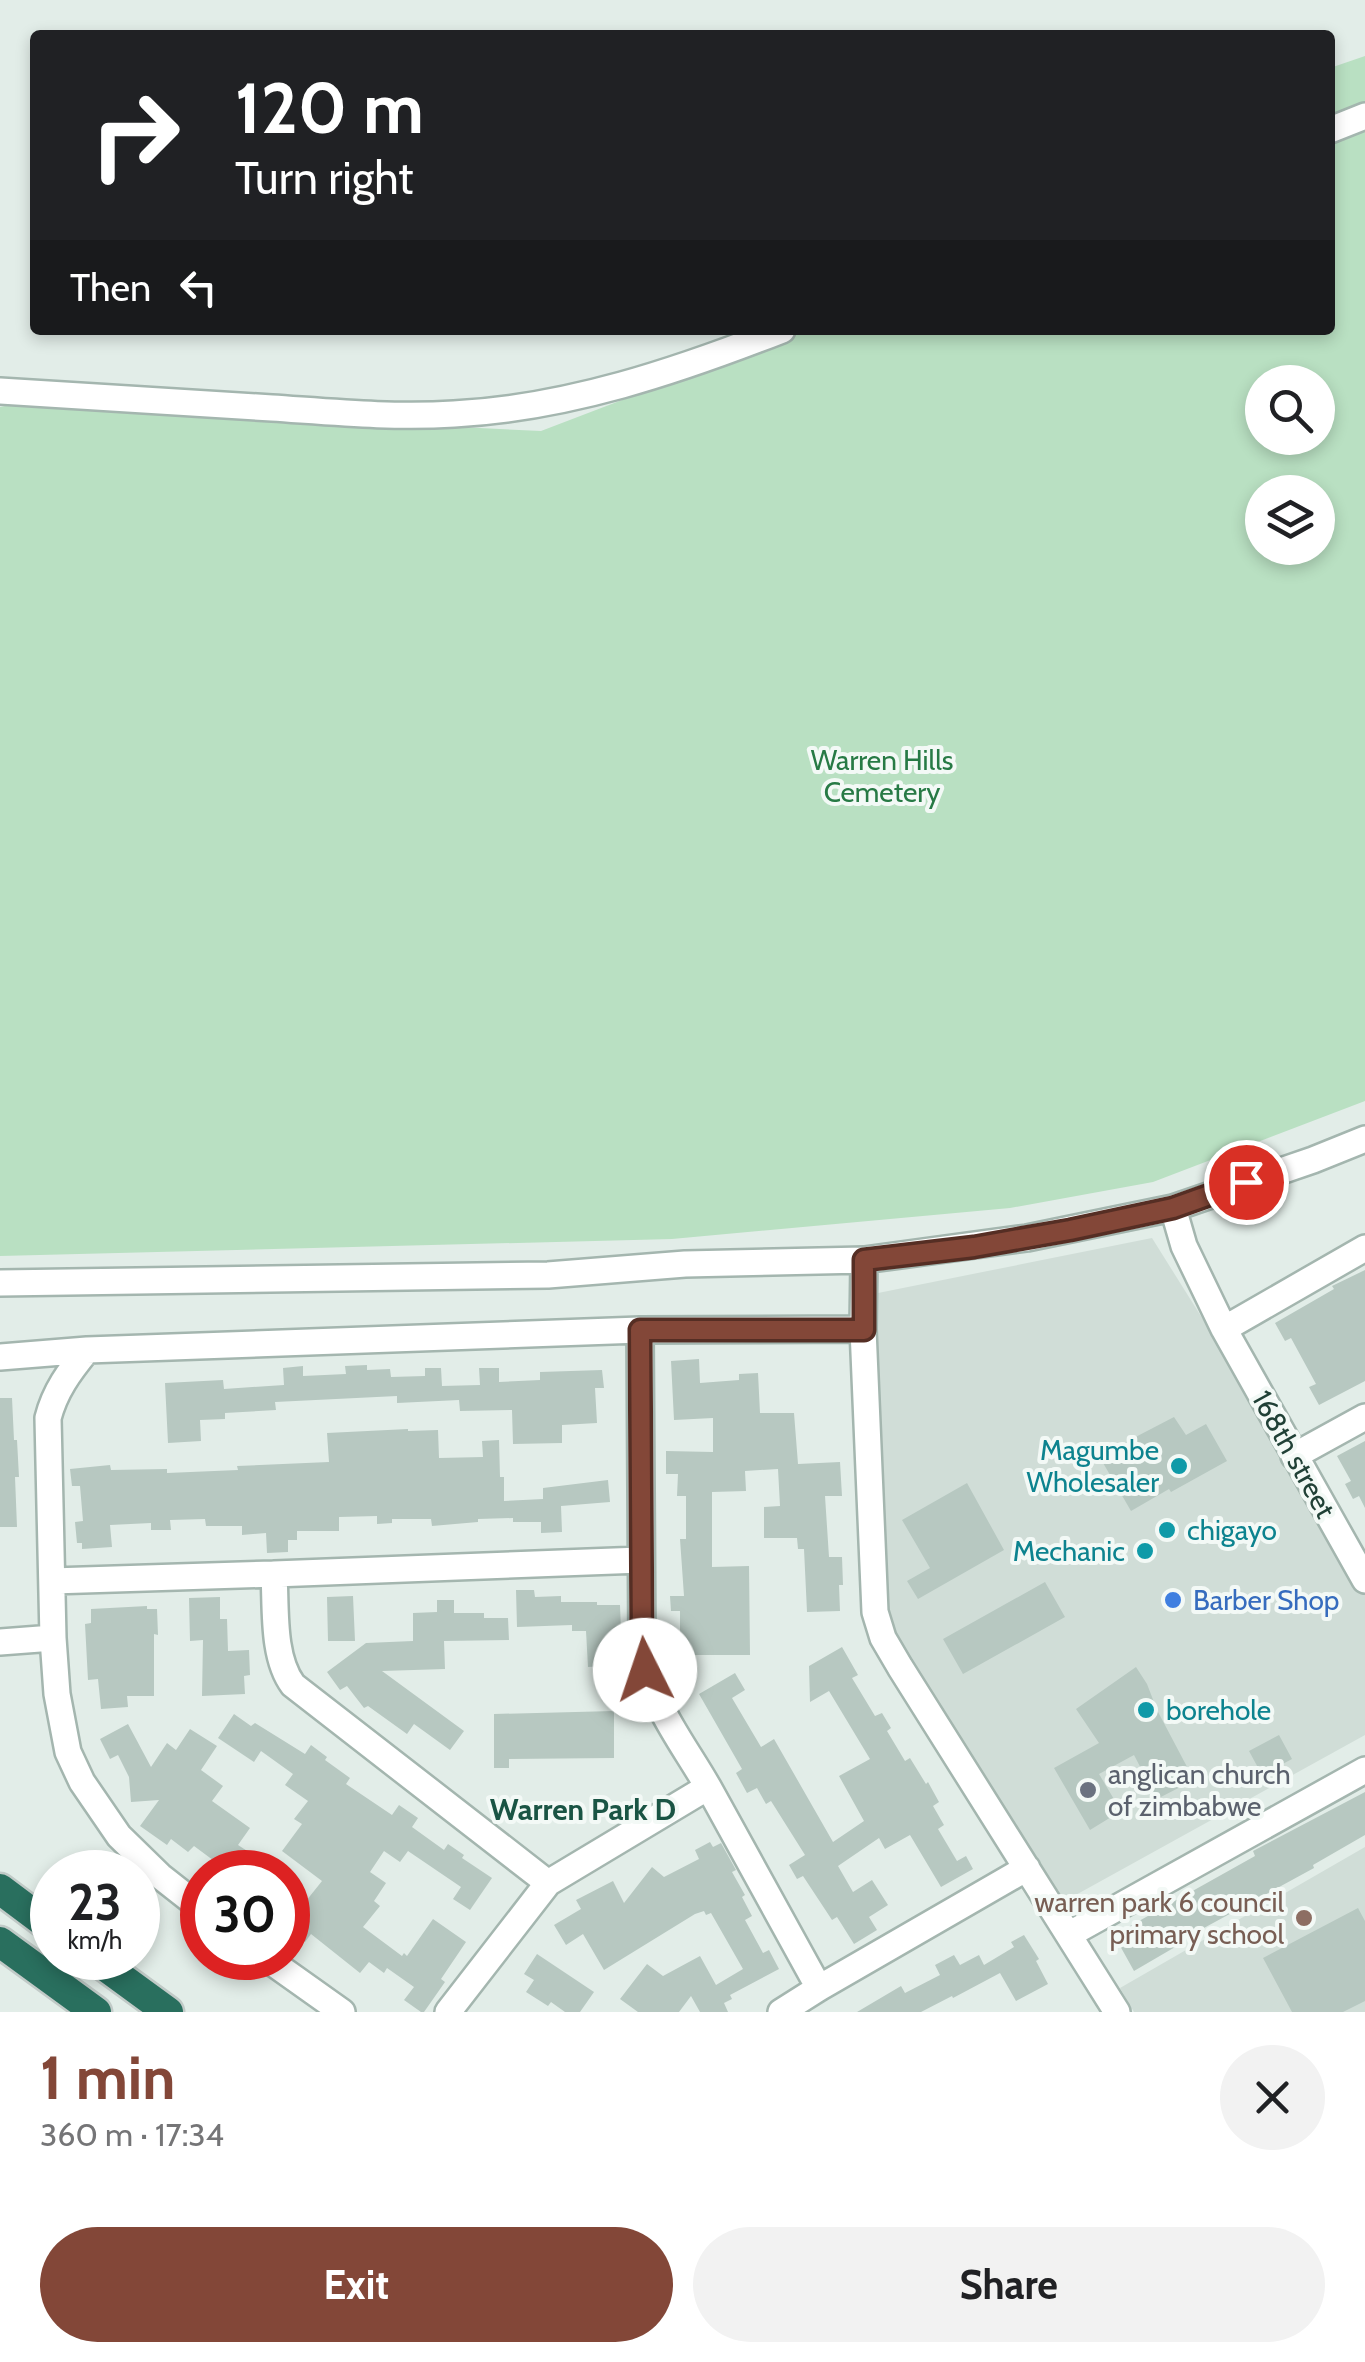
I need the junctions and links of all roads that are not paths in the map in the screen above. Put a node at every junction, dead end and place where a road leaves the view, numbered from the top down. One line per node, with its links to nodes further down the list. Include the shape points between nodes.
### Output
1 (1365, 116): 2 (street)
2 (1335, 128)
3 (769, 335): 4 (street, via 602,391 454,414)
4 (0, 391)
5 (1365, 1139): 6 (street)
6 (1173, 1208): 8 (street, via 1027,1238); 10 (street, 168th street)
7 (1365, 1248): 10 (street)
8 (864, 1260): 9 (street, via 548,1275); 12 (street)
9 (0, 1283)
10 (1224, 1329): 16 (street, 168th street)
11 (640, 1330): 12 (street); 13 (street); 17 (street)
12 (864, 1330): 25 (street, via 878,1626)
13 (87, 1350): 14 (street); 20 (street, via 65,1378 48,1418)
14 (0, 1357)
15 (1365, 1417): 16 (street)
16 (1294, 1456): 19 (street, 168th street)
17 (641, 1560): 18 (street); 24 (street, via 645,1670)
18 (274, 1574): 20 (street); 26 (street, via 280,1660 293,1685)
19 (1365, 1580)
20 (52, 1581): 21 (street)
21 (53, 1638): 22 (street); 28 (street, via 68,1752 82,1782 118,1836)
22 (0, 1642)
23 (1365, 1770): 30 (street)
24 (708, 1787): 26 (street); 34 (street)
25 (1026, 1868): 30 (street); 34 (street)
26 (548, 1883): 38 (street)
27 (0, 1889): 29 (highway)
28 (180, 1892)
29 (30, 1912)
30 (1070, 1934): 40 (street)
31 (0, 1942): 35 (highway)
32 (124, 1980): 36 (highway)
33 (297, 1980): 37 (street)
34 (820, 1988): 39 (street)
35 (96, 2012)
36 (168, 2012)
37 (342, 2012)
38 (448, 2012)
39 (781, 2012)
40 (1118, 2012)

